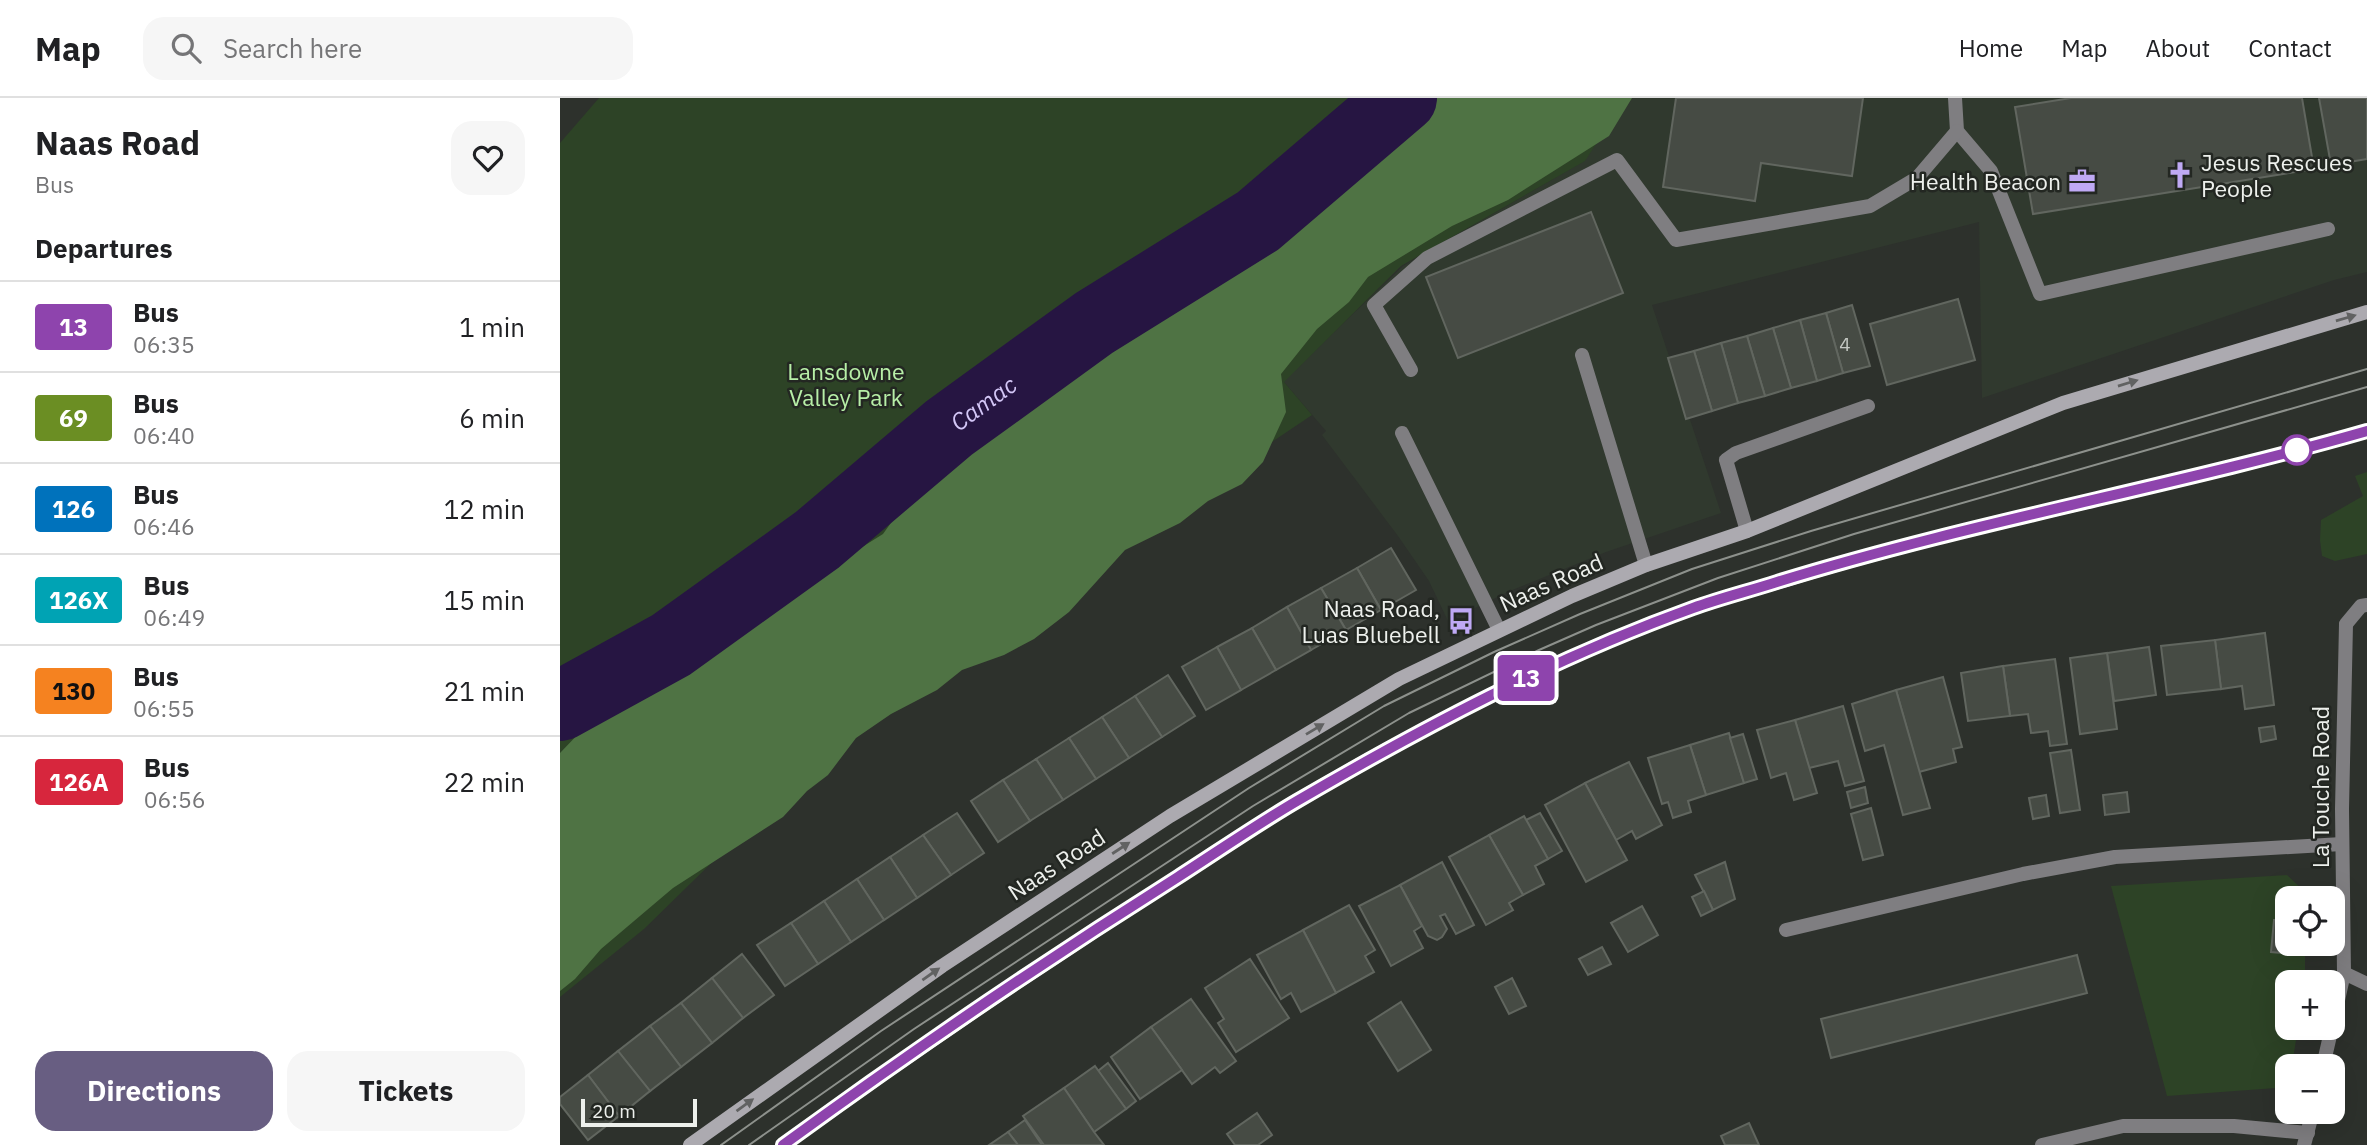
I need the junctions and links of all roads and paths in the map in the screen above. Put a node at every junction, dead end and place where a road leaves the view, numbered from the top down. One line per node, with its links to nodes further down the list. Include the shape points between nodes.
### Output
1 (1955, 98): 2 (street)
2 (1957, 131): 3 (street, via 1991,171 2040,294); 6 (street, via 1917,178 1870,206 1676,240 1617,160 1427,258 1374,305)
3 (2328, 229)
4 (2367, 312): 10 (main road, Naas Road, one-way to 4, via 2063,403)
5 (1583, 355): 11 (street)
6 (1411, 370)
7 (1868, 406): 10 (street, via 1726,460)
8 (2367, 431): 21 (main road, via 1824,568 1697,607 1554,665 1299,799 1031,972)
9 (1402, 433): 13 (street)
10 (1747, 531): 11 (main road, Naas Road)
11 (1646, 565): 13 (main road, Naas Road)
12 (2364, 605): 14 (street, La Touche Road, via 2346,624)
13 (1499, 630): 20 (main road, Naas Road, one-way to 13, via 921,981 1170,816 1399,679)
14 (2342, 845): 15 (street, via 2116,857); 16 (street, La Touche Road)
15 (1786, 930)
16 (2344, 970)
17 (2345, 973): 18 (street)
18 (2367, 984)
19 (2306, 1139): 22 (street, via 2234,1126 2123,1126)
20 (690, 1145)
21 (783, 1145)
22 (2042, 1145)

